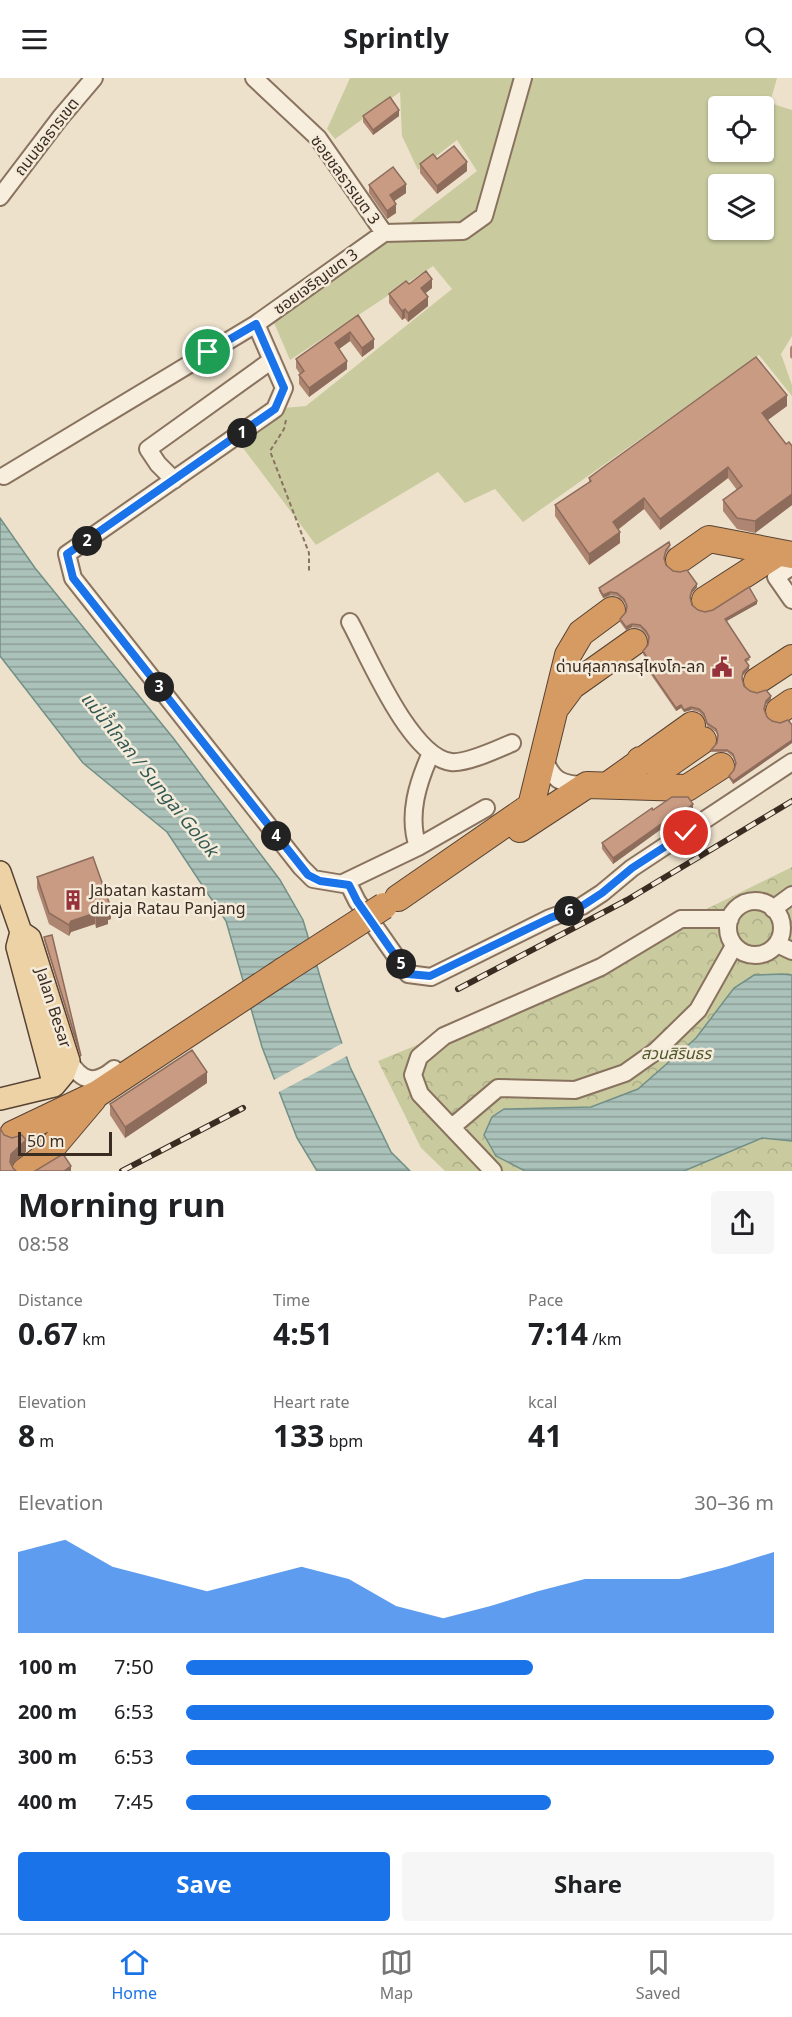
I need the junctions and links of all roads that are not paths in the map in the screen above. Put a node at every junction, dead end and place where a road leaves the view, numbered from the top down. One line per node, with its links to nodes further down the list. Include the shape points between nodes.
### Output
1 (94, 78): 4 (street, ถนนชลธารเขต)
2 (254, 78): 5 (street, ซอยชลธารเขต 3, via 318,138)
3 (523, 78): 5 (street, via 484,216 462,231)
4 (0, 197)
5 (384, 233): 6 (street, ซอยเจริญเขต 3)
6 (256, 324): 7 (street); 8 (street, ซอยเจริญเขต 3)
7 (272, 360): 9 (street, via 284,388 275,409); 9 (street, via 148,449)
8 (4, 477)
9 (174, 480): 24 (street, via 67,554 73,578 301,867 313,879)
10 (788, 558): 10 (highway, via 718,541 700,579); 11 (street, via 776,577)
11 (792, 600)
12 (350, 622): 16 (street, via 394,708)
13 (554, 710): 13 (highway, via 568,655 622,630 572,686); 17 (highway)
14 (512, 742): 16 (street, via 480,757 451,762)
15 (709, 749): 19 (highway); 19 (street, via 706,789)
16 (431, 753): 22 (street, via 418,783 414,808)
17 (543, 756): 20 (street, via 551,775 561,782); 26 (highway, via 531,806)
18 (792, 762): 24 (street, via 632,868 582,906 430,976 408,974)
19 (664, 772): 20 (highway); 20 (highway)
20 (597, 785): 26 (highway, via 458,870)
21 (486, 808): 22 (street)
22 (418, 847): 24 (street)
23 (0, 872): 29 (main road, Jalan Besar)
24 (344, 883)
25 (792, 895): 27 (street)
26 (391, 902): 36 (highway, bridge)
27 (773, 909): 28 (street, via 749,902 734,911); 31 (street, via 781,922)
28 (730, 919): 30 (street, via 728,933); 37 (street, via 681,919 601,967 444,1036 419,1057 413,1075 420,1094)
29 (21, 932): 32 (main road, Jalan Besar, via 30,938); 34 (main road, Jalan Besar, via 17,947)
30 (735, 946): 31 (street, via 756,955); 37 (street, via 698,1011 656,1051 625,1073 575,1090 498,1088)
31 (784, 947)
32 (69, 1061): 33 (street, via 83,1078 98,1078); 34 (main road, Jalan Besar)
33 (114, 1069)
34 (54, 1086): 35 (main road)
35 (0, 1099)
36 (67, 1115): 38 (highway); 38 (highway, via 60,1149)
37 (452, 1127): 39 (street)
38 (22, 1149)
39 (493, 1171)

